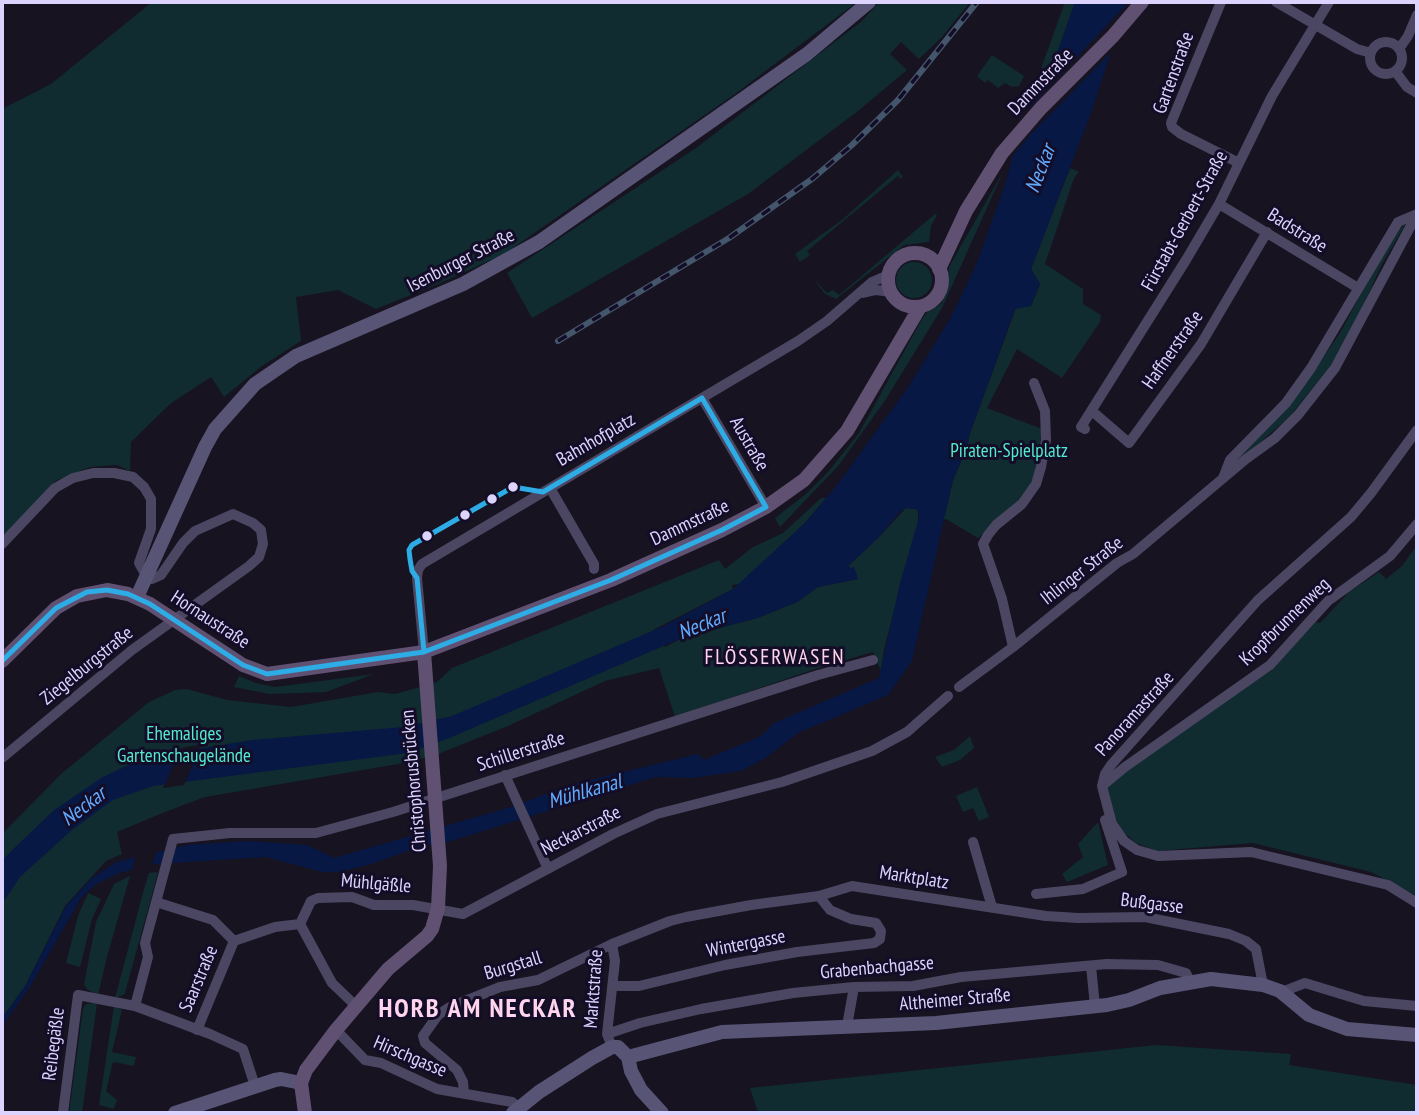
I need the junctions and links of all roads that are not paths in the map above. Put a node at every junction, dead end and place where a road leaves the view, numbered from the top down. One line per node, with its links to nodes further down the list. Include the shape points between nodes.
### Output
1 (869, 2): 36 (street, Isenburger Straße, via 807,54 539,242 463,284 296,356 255,384 210,438)
2 (1142, 2): 15 (main road, Dammstraße, via 1002,153)
3 (1221, 2): 12 (street, Gartenstraße, via 1171,122 1181,134)
4 (1276, 2): 7 (street)
5 (1329, 2): 7 (street, Fürstabt-Gerbert-Straße)
6 (1417, 15): 8 (street)
7 (1316, 23): 9 (street); 12 (street, Fürstabt-Gerbert-Straße)
8 (1399, 49): 9 (street, via 1386,43); 10 (street, via 1401,61)
9 (1371, 53): 10 (street, via 1376,71)
10 (1395, 71): 11 (street)
11 (1417, 93)
12 (1237, 162): 13 (street, Fürstabt-Gerbert-Straße)
13 (1219, 204): 16 (street, Badstraße); 27 (street, Fürstabt-Gerbert-Straße)
14 (1417, 214): 20 (street, Ihlinger Straße, via 1398,222); 30 (street, Ihlinger Straße, via 1335,368 1275,438)
15 (955, 231): 17 (main road, Dammstraße); 18 (main road, Dammstraße)
16 (1266, 232): 20 (street, Badstraße); 27 (street, Haffnerstraße, via 1202,344 1129,443)
17 (927, 257): 18 (main road); 19 (main road, via 903,256)
18 (939, 269): 23 (main road, via 938,293)
19 (888, 275): 21 (street, Bahnhofplatz); 22 (main road)
20 (1358, 288): 30 (street, Ihlinger Straße, via 1311,368 1286,403 1230,460)
21 (859, 294): 22 (street, via 876,290); 26 (street, Bahnhofplatz, via 815,329)
22 (896, 298): 23 (main road); 24 (main road, Dammstraße)
23 (919, 307): 24 (main road, Dammstraße)
24 (901, 336): 32 (main road, Dammstraße, via 866,402 833,449 804,480)
25 (1034, 383): 38 (street, via 1045,411 1041,467 1022,504 996,525 983,544)
26 (702, 398): 31 (street, Bahnhofplatz); 32 (street, Austraße)
27 (1092, 411): 28 (street, Fürstabt-Gerbert-Straße, via 1081,427)
28 (1085, 429)
29 (1417, 430): 46 (street, Panoramastraße, via 1351,517 1258,600 1111,765)
30 (1223, 478): 38 (street, Ihlinger Straße)
31 (550, 488): 35 (street); 39 (street, Bahnhofplatz, via 419,568)
32 (766, 507): 39 (main road, Dammstraße, via 611,580)
33 (1417, 524): 46 (street, Kropfbrunnenweg, via 1391,556 1328,601 1270,665)
34 (2, 544): 36 (street, via 55,488 73,478 93,473 133,477 151,499 151,528 139,563)
35 (594, 566)
36 (146, 577): 37 (street, Isenburger Straße); 44 (street, Ziegelburgstraße, via 161,575 188,537 220,519 233,514 261,530 262,551 249,566 132,650)
37 (144, 601): 39 (main road, Hornaustraße, bridge, via 243,665 267,674 384,663); 41 (main road, Hornaustraße, via 107,590 77,596 56,608)
38 (1013, 647): 42 (street, Ihlinger Straße)
39 (424, 652): 47 (main road, Christophorusbrücken)
40 (873, 660): 45 (street, Schillerstraße)
41 (2, 661)
42 (959, 687)
43 (948, 696): 50 (street, Neckarstraße, via 907,732 872,751 782,782 657,814)
44 (2, 758)
45 (505, 775): 47 (street, Schillerstraße); 50 (street)
46 (1102, 786): 48 (street, Panoramastraße)
47 (435, 799): 53 (street, Schillerstraße, via 316,832 190,837 172,843); 56 (main road, Christophorusbrücken)
48 (1107, 803): 51 (street, via 1103,812 1122,872 1083,889); 54 (street, Panoramastraße, via 1112,824 1137,850 1158,856 1251,852 1388,885)
49 (973, 842): 55 (street)
50 (548, 869): 56 (street, Neckarstraße, via 463,914)
51 (1036, 894)
52 (820, 896): 55 (street, Marktplatz, via 852,886); 58 (street, Marktplatz); 65 (street, Wintergasse, via 830,910 876,923 880,939 761,958 639,986)
53 (156, 902): 60 (street, Saarstraße, via 213,920); 68 (street)
54 (1417, 903)
55 (992, 907): 57 (street, Marktplatz)
56 (438, 908): 59 (street, Mühlgäßle, via 374,905 352,897 318,898 311,901); 69 (main road, via 427,936 388,969)
57 (1003, 910): 64 (street, Bußgasse, via 1078,918 1145,917 1228,934 1256,949)
58 (705, 913): 61 (street, Marktstraße)
59 (300, 925): 60 (street, Saarstraße, via 275,927); 69 (street, via 331,984)
60 (234, 941): 74 (street, Saarstraße)
61 (612, 944): 65 (street, Marktstraße); 80 (street, Burgstall, via 538,980 500,987 439,1015 423,1036 425,1043 457,1070)
62 (1091, 966): 63 (street, Grabenbachgasse, via 1158,965 1186,974); 66 (street, Grabenbachgasse); 70 (street)
63 (1190, 981): 64 (street, Altheimer Straße); 70 (street, Altheimer Straße)
64 (1263, 985): 67 (street, Altheimer Straße)
65 (613, 986): 76 (street, Marktstraße)
66 (854, 988): 72 (street); 76 (street, Grabenbachgasse, via 793,993 694,1011 640,1023)
67 (1282, 992): 71 (street, via 1305,983 1364,1001); 75 (street, Altheimer Straße, via 1331,1025)
68 (135, 1006): 74 (street, Reibegäßle); 82 (street, Reibegäßle, via 78,995)
69 (356, 1006): 73 (main road)
70 (1095, 1006): 72 (street, Altheimer Straße, via 936,1023)
71 (1417, 1006)
72 (848, 1026): 77 (street, Altheimer Straße, via 722,1032)
73 (335, 1030): 78 (main road); 80 (street, Hirschgasse, via 365,1060 382,1063 437,1089)
74 (197, 1031): 79 (street, Reibegäßle, via 243,1049)
75 (1417, 1035)
76 (609, 1041): 77 (street); 81 (street)
77 (628, 1057): 85 (street, via 641,1090)
78 (301, 1083): 79 (street, via 281,1079); 84 (main road)
79 (255, 1086): 83 (street)
80 (464, 1093): 81 (street, Hirschgasse, via 512,1102)
81 (517, 1111)
82 (63, 1113)
83 (175, 1113)
84 (305, 1113)
85 (662, 1113)

